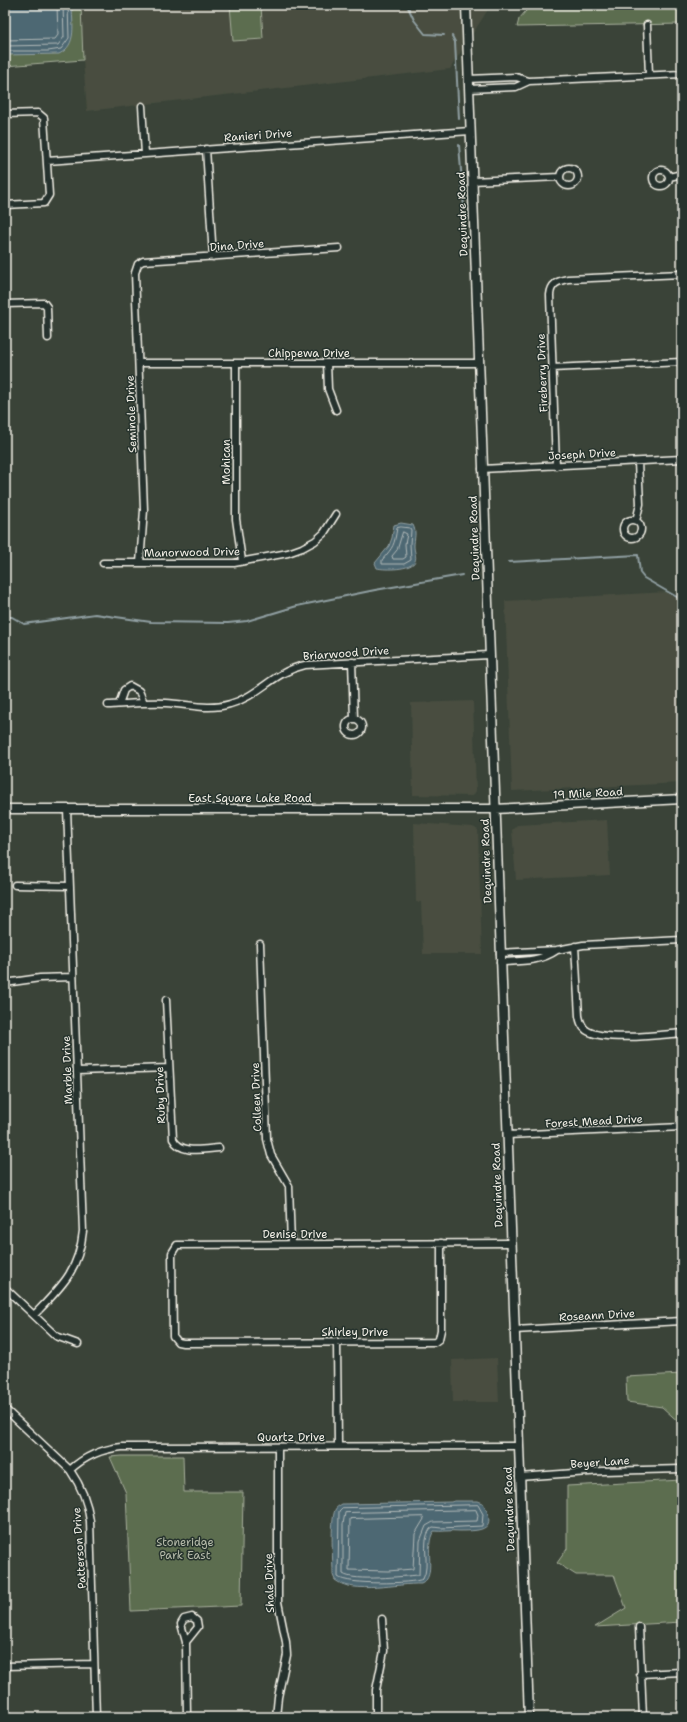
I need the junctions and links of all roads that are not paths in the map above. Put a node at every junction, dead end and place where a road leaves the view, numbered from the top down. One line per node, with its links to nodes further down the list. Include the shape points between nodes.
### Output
1 (466, 5): 5 (main road, Dequindre Road)
2 (647, 25): 4 (street)
3 (682, 74): 4 (street)
4 (649, 75): 6 (street)
5 (468, 78): 6 (street, via 516,77); 7 (main road, Dequindre Road)
6 (529, 81): 7 (street, via 516,87)
7 (468, 89): 10 (main road, Dequindre Road)
8 (142, 106): 12 (street)
9 (5, 114): 13 (street, via 38,113 43,116)
10 (470, 131): 11 (street, Ranieri Drive); 17 (main road, Dequindre Road)
11 (206, 149): 12 (street, Ranieri Drive); 20 (street)
12 (145, 154): 13 (street, Ranieri Drive)
13 (47, 161): 18 (street, via 47,201)
14 (682, 174): 16 (street)
15 (560, 177): 17 (street)
16 (669, 177)
17 (472, 181): 29 (main road, Dequindre Road)
18 (5, 206)
19 (338, 248): 20 (street, Dina Drive)
20 (213, 256): 21 (street, Dina Drive)
21 (138, 264): 26 (street, Seminole Drive, via 135,273)
22 (682, 274): 30 (street, Fireberry Drive, via 557,282 550,290)
23 (5, 304): 24 (street, via 44,303 47,307)
24 (48, 338)
25 (682, 362): 30 (street)
26 (139, 363): 27 (street, Chippewa Drive); 40 (street, Seminole Drive, via 144,510)
27 (236, 363): 28 (street, Chippewa Drive); 38 (street, Mohican, via 236,519)
28 (327, 363): 29 (street, Chippewa Drive); 31 (street, via 328,389)
29 (478, 363): 35 (main road, Dequindre Road)
30 (552, 368): 34 (street, Fireberry Drive)
31 (336, 410)
32 (682, 459): 33 (street, Joseph Drive)
33 (638, 462): 34 (street, Joseph Drive); 37 (street, via 640,504)
34 (556, 466): 35 (street, Joseph Drive)
35 (482, 469): 41 (main road, Dequindre Road)
36 (336, 514): 38 (street, Manorwood Drive, via 324,532 308,546 288,553)
37 (636, 521)
38 (242, 561): 40 (street, Manorwood Drive)
39 (103, 563): 40 (street, Manorwood Drive)
40 (140, 563)
41 (489, 655): 42 (street, Briarwood Drive); 50 (main road, Dequindre Road)
42 (352, 662): 44 (street, Briarwood Drive, via 316,663 295,667 278,675 241,701 222,707); 46 (street)
43 (119, 704): 44 (street, Briarwood Drive); 44 (street, via 124,690 130,686 139,691); 45 (street, Briarwood Drive)
44 (144, 704)
45 (108, 705)
46 (354, 718)
47 (682, 799): 50 (main road, 19 Mile Road)
48 (5, 809): 49 (main road, East Square Lake Road)
49 (67, 809): 50 (main road, East Square Lake Road); 52 (street, Marble Drive)
50 (495, 809): 57 (main road, Dequindre Road)
51 (16, 885): 52 (street)
52 (70, 886): 59 (street, Marble Drive)
53 (682, 940): 55 (street)
54 (260, 944): 70 (street, Colleen Drive, via 267,1139 271,1155 289,1186)
55 (575, 946): 56 (street); 62 (street, via 579,1016 586,1030 597,1034 624,1036)
56 (557, 950): 57 (street); 58 (street, via 539,959)
57 (500, 953): 58 (main road, Dequindre Road)
58 (500, 962): 66 (main road, Dequindre Road)
59 (73, 977): 60 (street); 64 (street, Marble Drive)
60 (5, 983)
61 (166, 1000): 63 (street, Ruby Drive)
62 (682, 1033)
63 (169, 1068): 64 (street); 67 (street, Ruby Drive, via 171,1133 175,1143 185,1149)
64 (77, 1071): 72 (street, Marble Drive, via 83,1212 80,1253 64,1284)
65 (682, 1127): 66 (street, Forest Mead Drive)
66 (506, 1135): 69 (main road, Dequindre Road)
67 (219, 1148)
68 (441, 1243): 69 (street, Denise Drive); 70 (street, Denise Drive); 76 (street, Shirley Drive, via 439,1339 432,1342)
69 (510, 1243): 74 (main road, Dequindre Road)
70 (291, 1244): 75 (street, Denise Drive, via 185,1244 174,1247 172,1331)
71 (5, 1288): 72 (street)
72 (34, 1315): 77 (street, via 56,1336)
73 (682, 1321): 74 (street, Roseann Drive)
74 (514, 1330): 80 (main road, Dequindre Road)
75 (175, 1339): 76 (street, Shirley Drive, via 183,1342)
76 (337, 1342): 79 (street)
77 (78, 1344)
78 (5, 1409): 83 (street, Patterson Drive)
79 (338, 1446): 80 (street, Quartz Drive); 81 (street, Quartz Drive)
80 (518, 1446): 84 (main road, Dequindre Road)
81 (278, 1447): 83 (street, Quartz Drive, via 115,1448 88,1457); 94 (street, Shale Drive, via 278,1602 287,1655)
82 (682, 1469): 84 (street, Beyer Lane)
83 (70, 1470): 88 (street, Patterson Drive, via 82,1490 89,1513)
84 (519, 1477): 96 (main road, Dequindre Road)
85 (382, 1620): 95 (street, via 384,1651 376,1690)
86 (639, 1626): 91 (street)
87 (186, 1642): 93 (street)
88 (94, 1664): 89 (street); 92 (street, Patterson Drive)
89 (5, 1666)
90 (682, 1672): 91 (street)
91 (640, 1674): 97 (street)
92 (96, 1717)
93 (187, 1717)
94 (276, 1717)
95 (376, 1717)
96 (529, 1717)
97 (643, 1717)

